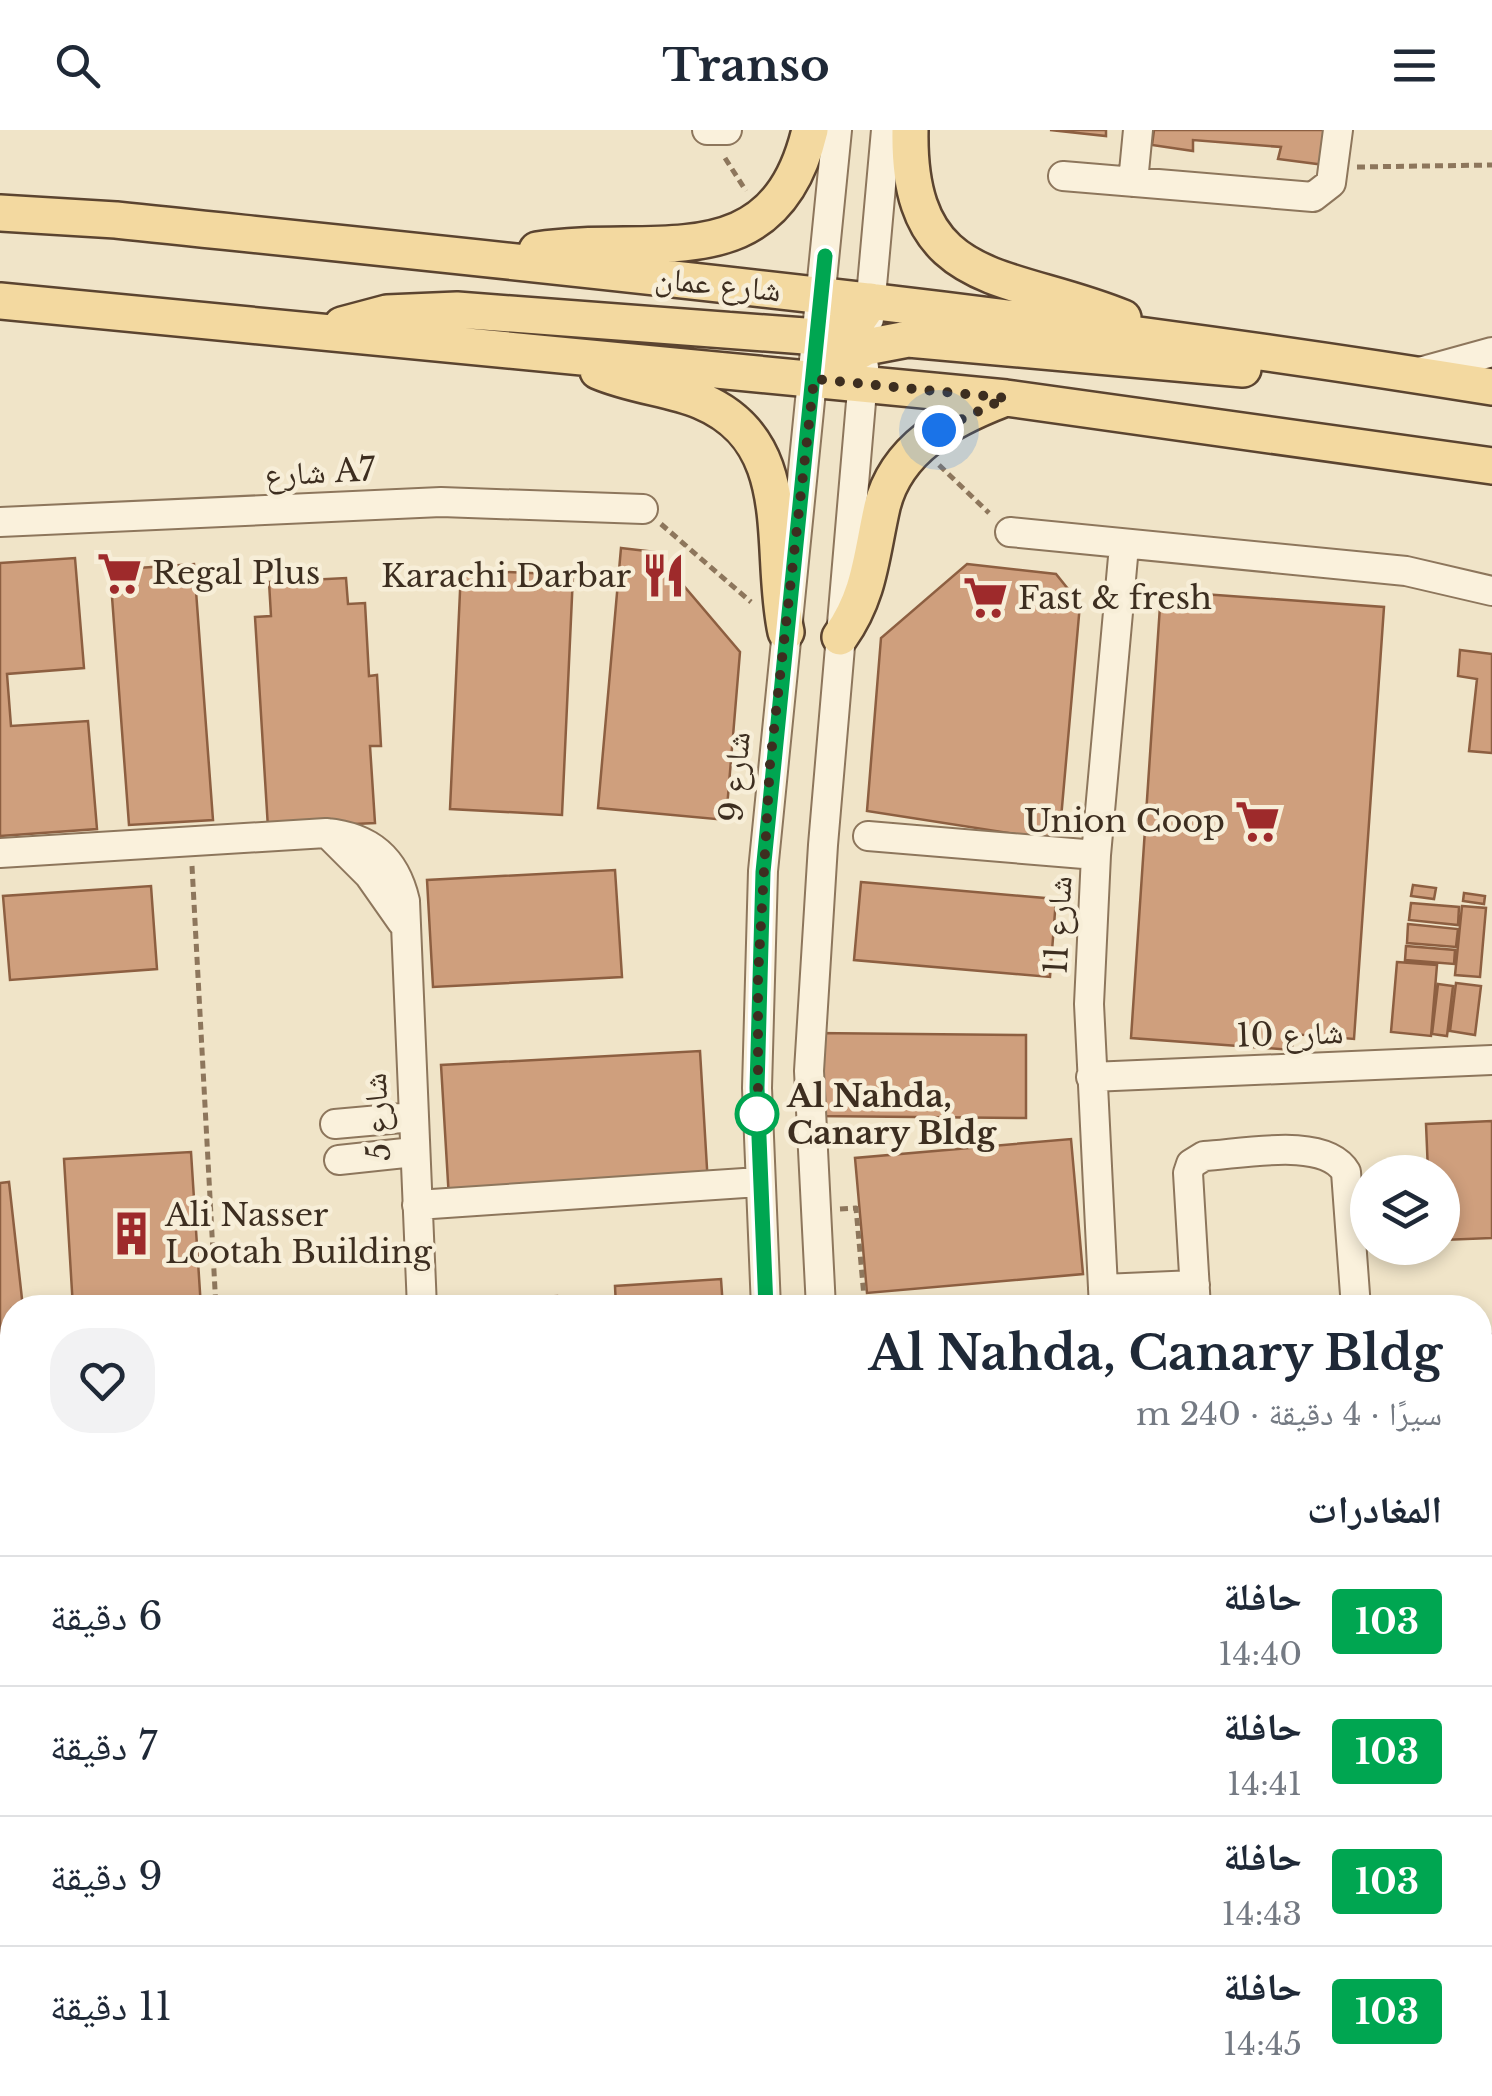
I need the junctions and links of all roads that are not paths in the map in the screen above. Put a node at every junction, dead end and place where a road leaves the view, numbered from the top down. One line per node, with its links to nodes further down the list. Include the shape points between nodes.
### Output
1 (708, 130): 2 (street)
2 (728, 130)
3 (810, 130): 12 (main road, via 782,199 725,238 590,244)
4 (837, 130): 13 (street, شارع 9)
5 (886, 130): 15 (street)
6 (910, 130): 17 (main road, via 916,200 956,257 987,277 1089,304)
7 (1138, 130): 10 (street)
8 (1338, 130): 10 (street, via 1331,182 1313,197)
9 (1063, 176): 10 (street)
10 (1133, 182)
11 (0, 212): 12 (main road, شارع عمان)
12 (494, 260): 13 (main road, شارع عمان)
13 (822, 296): 15 (main road, شارع عمان); 18 (street, شارع 9)
14 (0, 301): 16 (main road)
15 (870, 301): 17 (main road, شارع عمان); 18 (main road, via 855,324); 19 (street)
16 (322, 332): 18 (main road, via 387,314 457,310); 21 (main road)
17 (1154, 336): 22 (main road, شارع عمان)
18 (818, 337): 24 (street, شارع 9)
19 (866, 347): 22 (main road, via 929,340 1224,369); 24 (main road); 25 (street)
20 (1492, 352): 23 (street)
21 (571, 356): 24 (main road); 34 (main road, via 628,384 702,401 747,436 774,487)
22 (1324, 360): 23 (main road, شارع عمان)
23 (1410, 374): 26 (main road, شارع عمان)
24 (814, 379): 25 (main road); 34 (street, شارع 9)
25 (863, 383): 27 (main road); 35 (street)
26 (1492, 387)
27 (1006, 398): 28 (main road); 35 (main road, via 918,445 889,486 870,581)
28 (1492, 466)
29 (643, 509): 30 (street, شارع A7, via 441,502)
30 (0, 522)
31 (1010, 532): 32 (street)
32 (1124, 546): 33 (street, via 1406,570); 38 (street, شارع 11)
33 (1492, 591)
34 (786, 632): 45 (street, شارع 9, via 762,889)
35 (840, 638): 49 (street, via 810,1071)
36 (868, 836): 38 (street)
37 (0, 852): 41 (street, شارع 5, via 326,833 370,844 387,859 402,890)
38 (1096, 855): 40 (street, شارع 11)
39 (1492, 1060): 40 (street, شارع 10)
40 (1090, 1077): 50 (street, شارع 11)
41 (412, 1118): 42 (street); 43 (street, شارع 5)
42 (335, 1124)
43 (414, 1152): 44 (street); 46 (street, شارع 5)
44 (338, 1160)
45 (759, 1182): 46 (street); 48 (street, شارع 9)
46 (417, 1205): 47 (street, شارع 5)
47 (421, 1295)
48 (765, 1295)
49 (819, 1295)
50 (1103, 1295)
51 (1196, 1295): 52 (street, via 1191,1164 1204,1156 1320,1150 1346,1172)
52 (1355, 1295)

